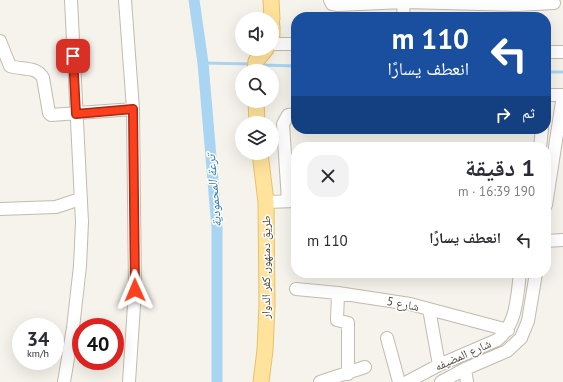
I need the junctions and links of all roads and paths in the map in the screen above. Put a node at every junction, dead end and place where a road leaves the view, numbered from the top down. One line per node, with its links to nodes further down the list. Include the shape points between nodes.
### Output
1 (71, 0): 18 (street)
2 (125, 0): 17 (street)
3 (271, 0): 8 (main road)
4 (330, 0): 5 (street, via 332,4 338,5)
5 (404, 1): 7 (street); 9 (street)
6 (554, 3): 7 (street)
7 (516, 7)
8 (272, 12)
9 (403, 12)
10 (0, 41): 18 (street, via 10,66 36,70 40,73 51,115)
11 (279, 44): 12 (street)
12 (291, 44)
13 (551, 52): 14 (street)
14 (563, 52)
15 (563, 95): 16 (street); 21 (street)
16 (551, 97)
17 (133, 109): 18 (street); 41 (street, via 135,290)
18 (76, 114): 23 (street)
19 (291, 115): 22 (street, via 283,124)
20 (261, 160): 25 (main road, طريق دمنهور, كفر الدوار)
21 (551, 173)
22 (291, 192)
23 (80, 200): 26 (street, via 56,207); 40 (street, via 80,266)
24 (291, 201): 25 (street)
25 (266, 202): 42 (main road, طريق دمنهور, كفر الدوار, via 267,305)
26 (0, 210)
27 (563, 240): 28 (street)
28 (551, 241)
29 (519, 278): 34 (street, via 512,322)
30 (535, 278): 38 (street, شارع المضيفه, via 528,321 521,338 507,351)
31 (296, 289): 32 (street, شارع 5)
32 (338, 293): 33 (street, شارع 5); 39 (street, via 337,320 348,323)
33 (429, 309): 34 (street, شارع 5); 36 (street)
34 (508, 330): 36 (street, شارع المضيفه, via 497,340)
35 (387, 338): 44 (street)
36 (439, 365): 45 (street, شارع المضيفه)
37 (365, 368): 39 (street)
38 (465, 369): 46 (street, شارع المضيفه); 47 (street)
39 (344, 377): 43 (street)
40 (64, 382)
41 (129, 382)
42 (261, 382)
43 (320, 382)
44 (399, 382)
45 (407, 382)
46 (441, 382)
47 (467, 382)

